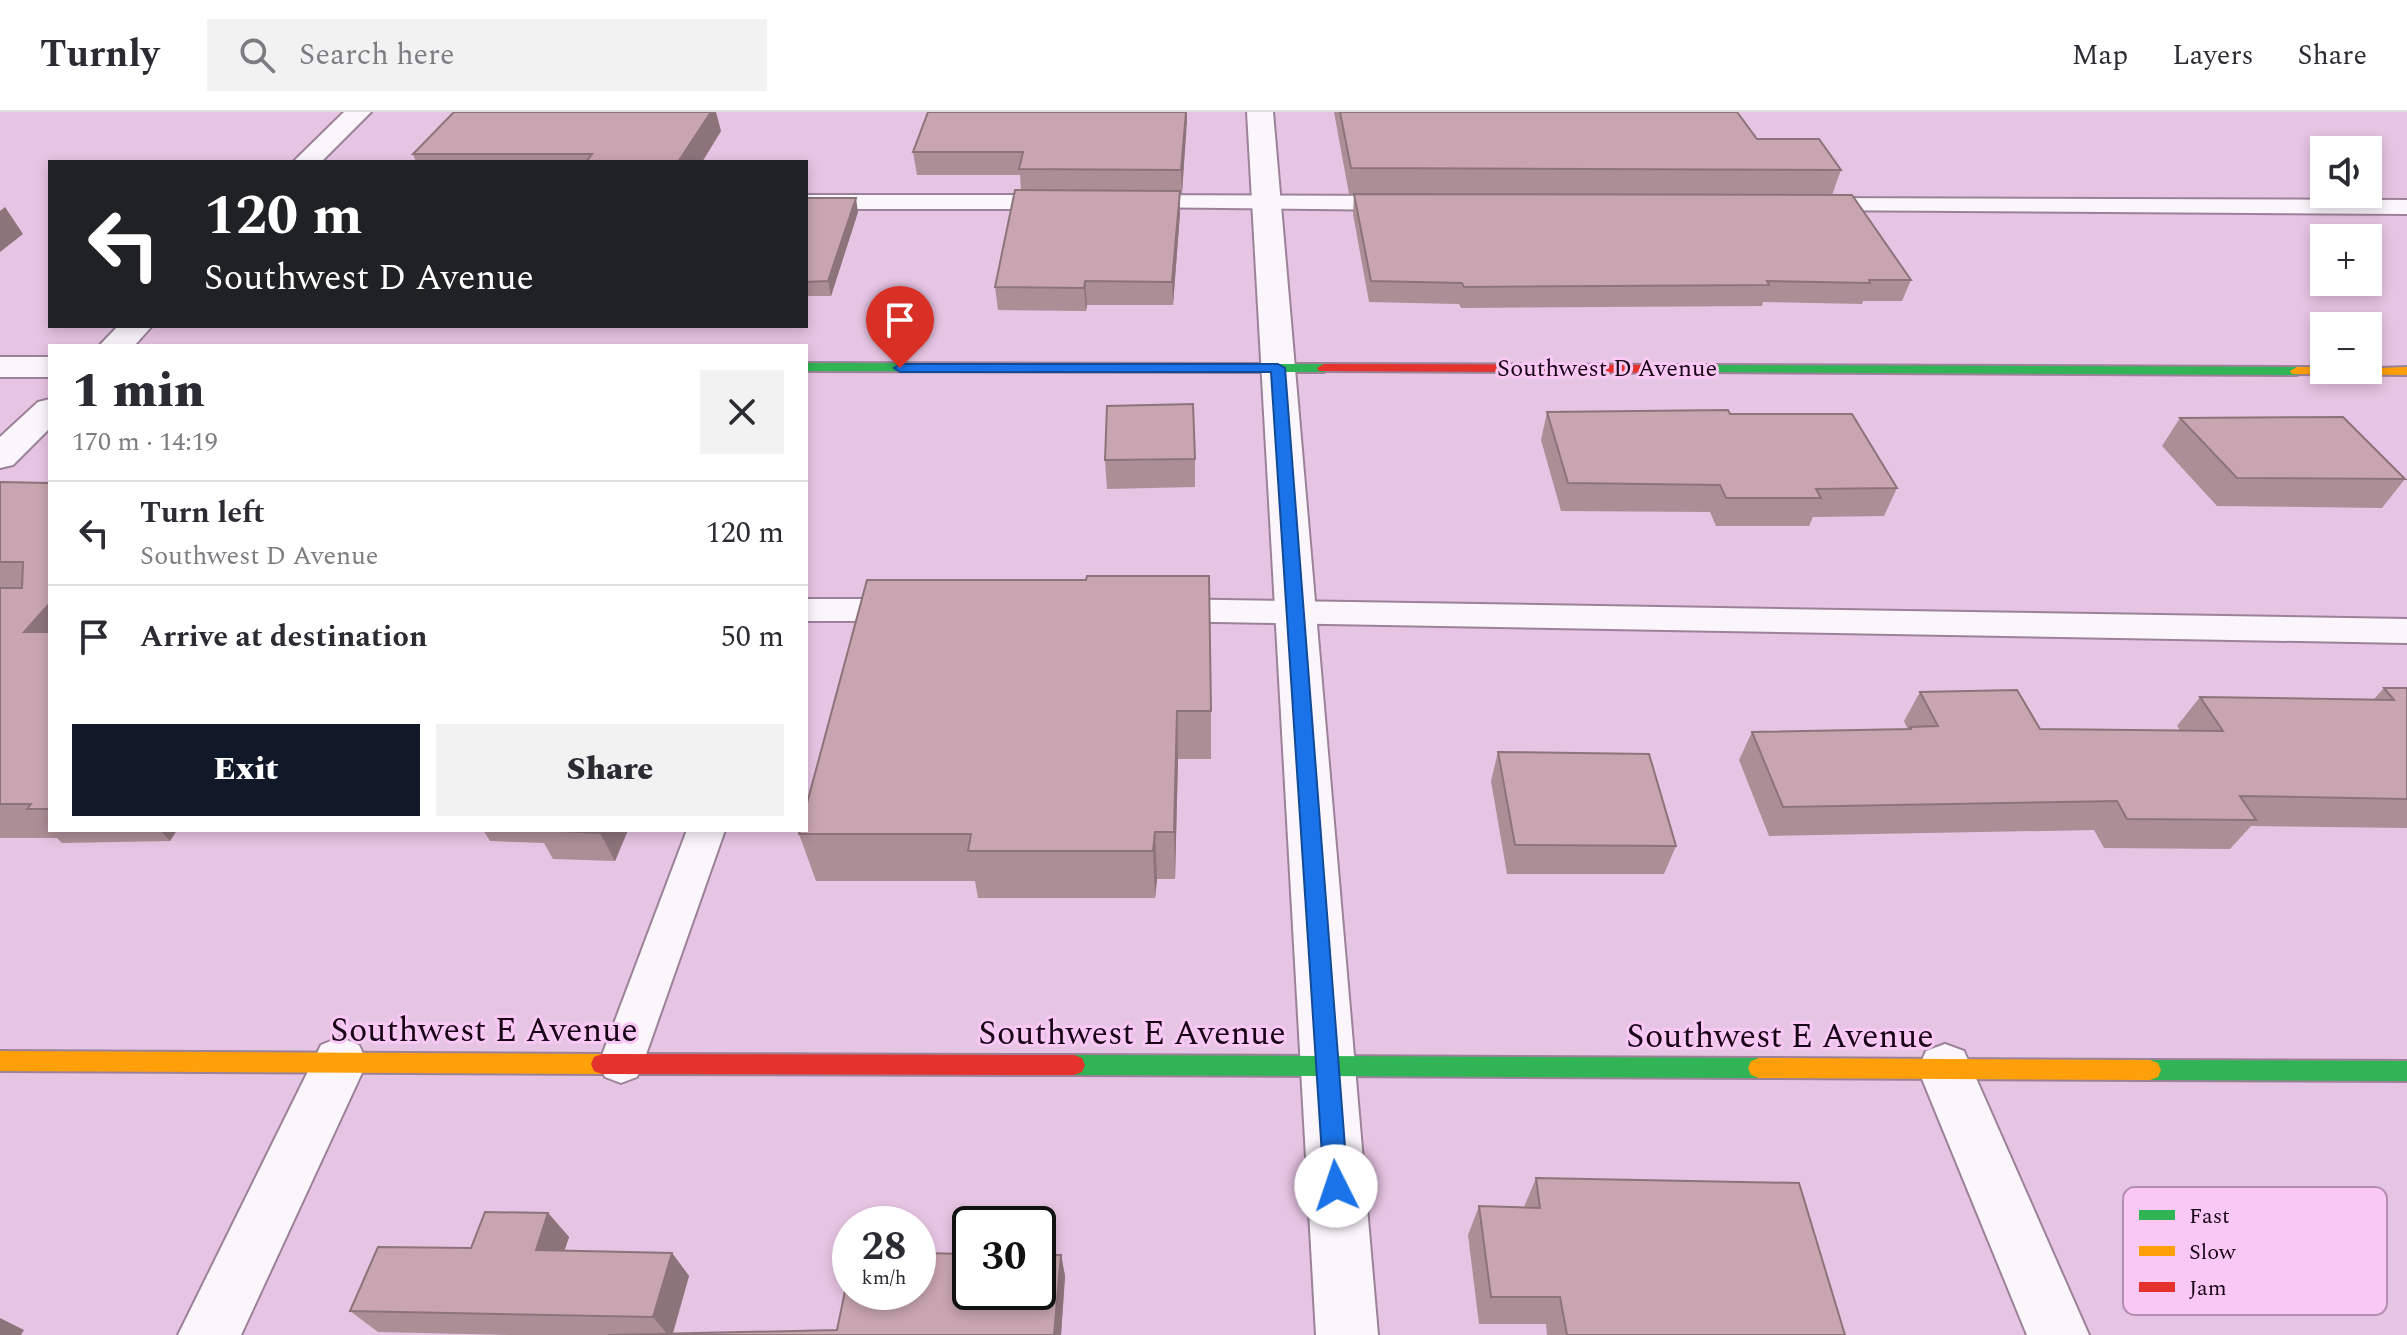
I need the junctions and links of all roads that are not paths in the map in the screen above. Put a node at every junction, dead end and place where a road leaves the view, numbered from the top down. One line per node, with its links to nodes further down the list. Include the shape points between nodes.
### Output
1 (358, 112): 3 (street)
2 (1260, 112): 7 (street)
3 (308, 160)
4 (808, 202): 5 (lane)
5 (1079, 202)
6 (1110, 202): 7 (lane)
7 (1266, 203): 8 (lane); 16 (street)
8 (1425, 203)
9 (1789, 204): 10 (lane)
10 (2407, 207)
11 (134, 328): 12 (street)
12 (117, 344)
13 (0, 367): 14 (street)
14 (48, 367)
15 (808, 367): 16 (street, Southwest D Avenue)
16 (1278, 368): 17 (street, Southwest D Avenue); 23 (street)
17 (2407, 371)
18 (48, 411): 19 (street)
19 (0, 457)
20 (808, 610): 21 (lane)
21 (932, 610)
22 (1122, 610): 23 (lane)
23 (1296, 610): 24 (lane); 29 (street)
24 (2407, 631)
25 (705, 832): 28 (lane)
26 (0, 1061): 27 (street, Southwest E Avenue)
27 (340, 1062): 28 (street, Southwest E Avenue); 32 (street)
28 (621, 1063): 29 (street, Southwest E Avenue)
29 (1327, 1067): 30 (street, Southwest E Avenue); 33 (street)
30 (1945, 1069): 31 (street, Southwest E Avenue); 34 (street)
31 (2407, 1071)
32 (209, 1335)
33 (1347, 1335)
34 (2058, 1335)

